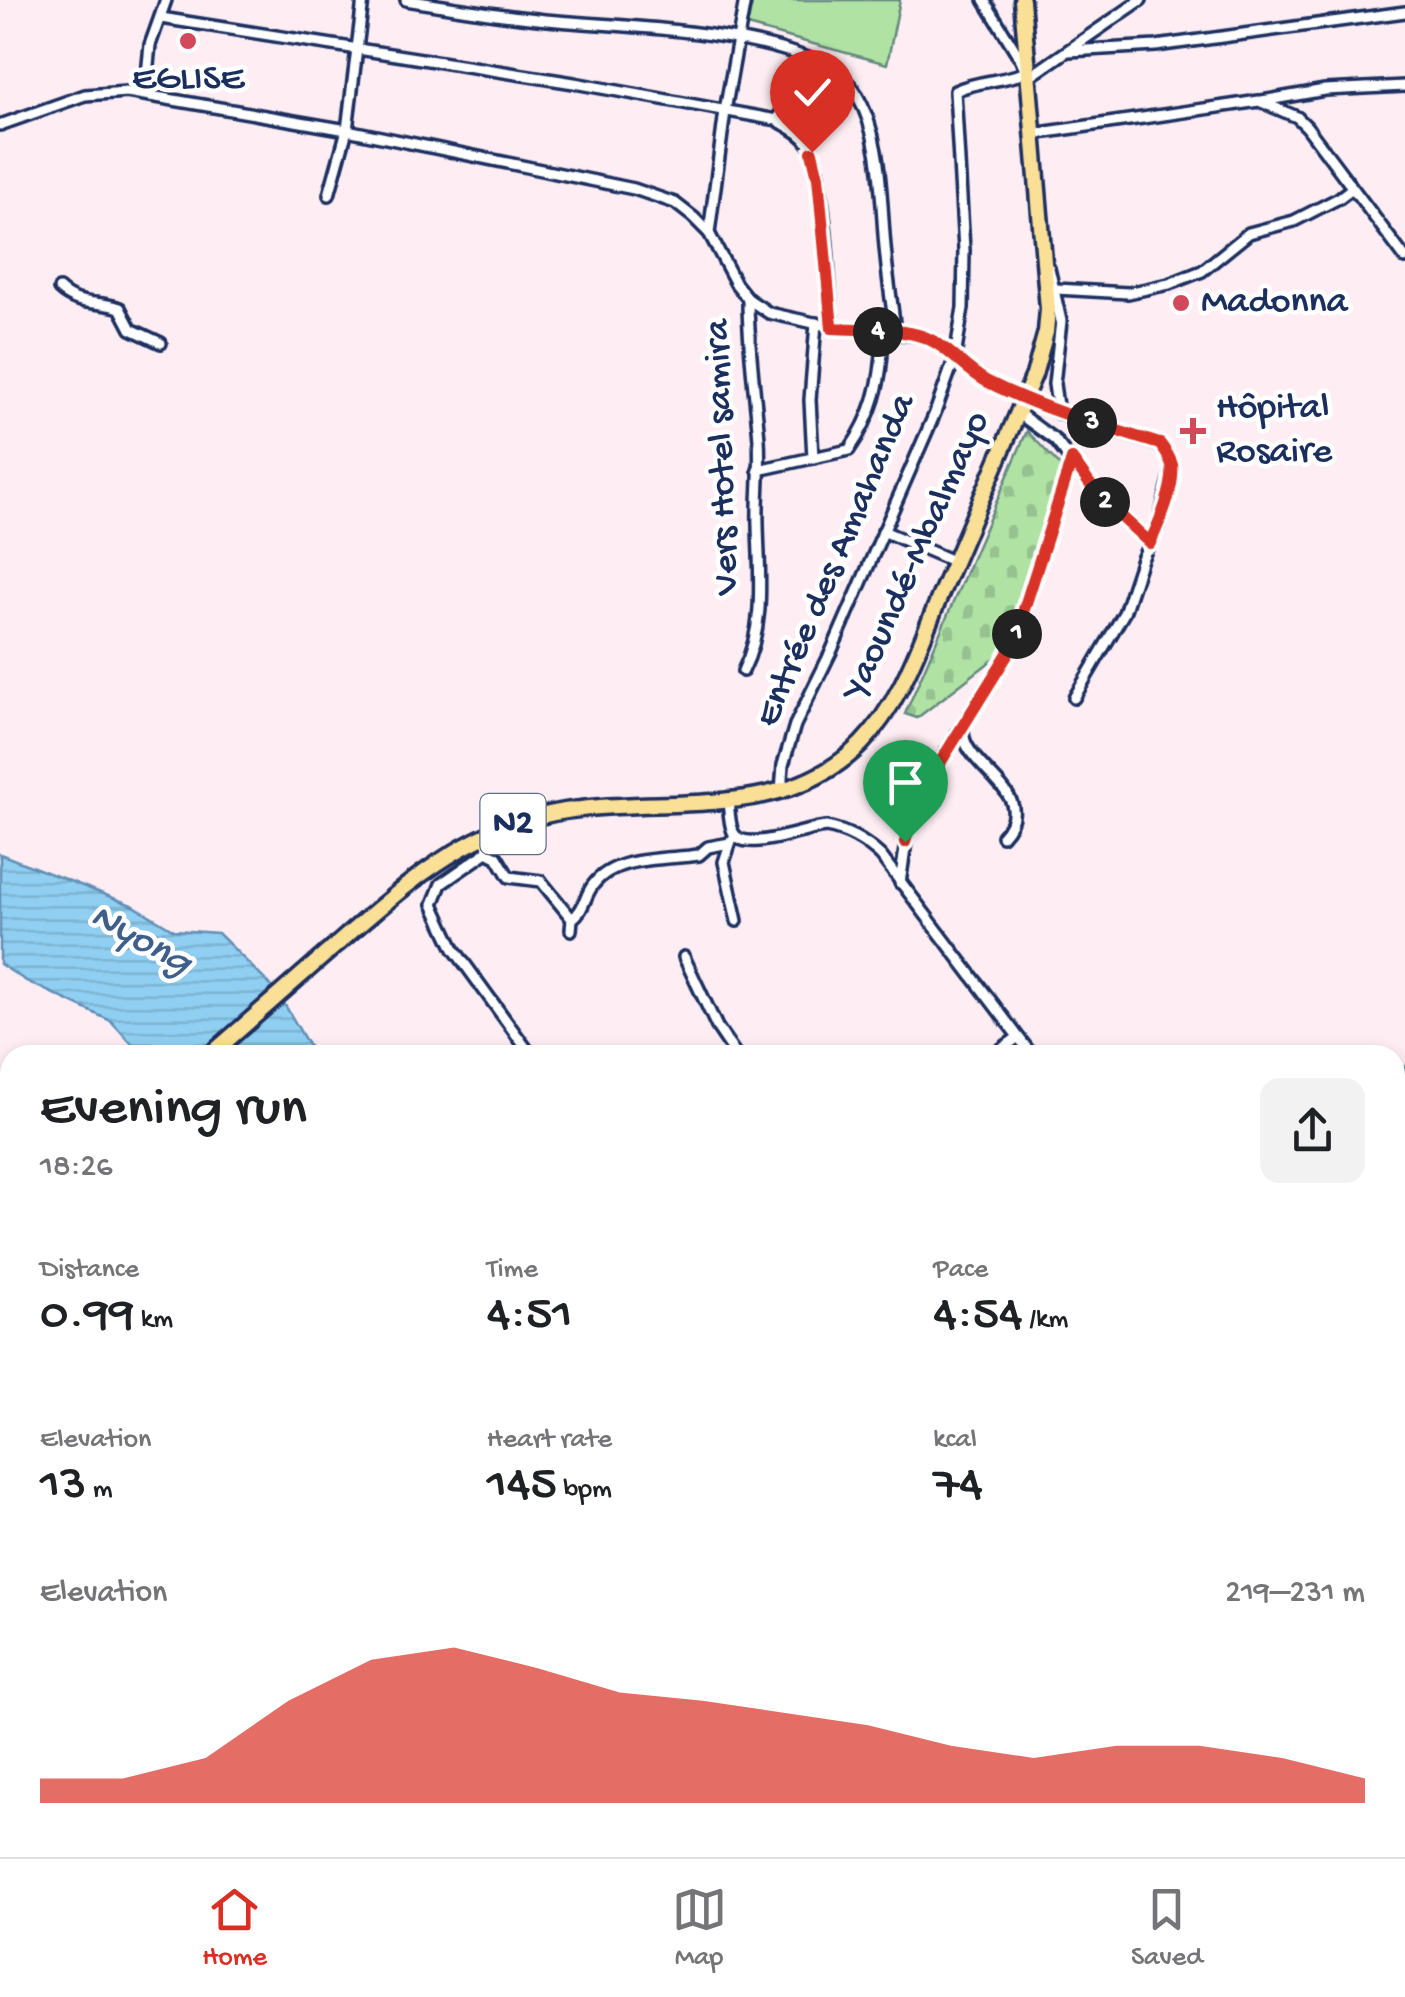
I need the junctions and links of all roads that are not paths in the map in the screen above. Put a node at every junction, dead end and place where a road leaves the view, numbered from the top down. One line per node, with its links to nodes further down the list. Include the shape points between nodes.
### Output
1 (166, 0): 9 (street)
2 (364, 0): 11 (street)
3 (406, 0): 10 (street)
4 (744, 0): 10 (street)
5 (984, 0): 14 (street)
6 (1022, 0): 14 (highway, Yaoundé-Mbalmayo / N2)
7 (1141, 0): 12 (street)
8 (1405, 12): 12 (street, via 1156,46)
9 (161, 18): 11 (street); 16 (street)
10 (736, 40): 13 (street); 18 (street)
11 (357, 50): 18 (street); 21 (street)
12 (1069, 51): 14 (street)
13 (808, 58): 19 (street); 34 (street, via 854,88 865,110)
14 (1027, 75): 22 (highway, Yaoundé-Mbalmayo / N2); 36 (street, Entrée des Amahanda, via 955,90 964,250)
15 (1405, 86): 17 (street)
16 (144, 94): 20 (street, via 85,95); 21 (street)
17 (1259, 101): 22 (street); 23 (street, via 1297,117)
18 (725, 111): 19 (street); 25 (street)
19 (777, 120): 32 (street, via 802,136 812,152)
20 (0, 125)
21 (347, 130): 24 (street); 25 (street, via 634,189 675,203)
22 (1032, 134): 26 (highway, Yaoundé-Mbalmayo / N2)
23 (1352, 188): 27 (street); 29 (street, via 1294,221 1249,233 1202,271 1150,291)
24 (330, 195)
25 (709, 233): 30 (street)
26 (1043, 252): 29 (street); 37 (highway, Yaoundé-Mbalmayo / N2, via 1046,332)
27 (1405, 258)
28 (59, 289): 35 (street, via 84,304 120,308 131,328)
29 (1056, 289): 38 (street)
30 (748, 299): 31 (street, via 769,313); 42 (street, Vers Hotel samira)
31 (816, 323): 32 (street); 40 (street)
32 (832, 328): 33 (street)
33 (882, 333): 34 (street); 40 (street, via 882,379 854,443)
34 (895, 333): 36 (street, via 922,336)
35 (161, 343)
36 (955, 357): 37 (street, via 982,379); 43 (street, Entrée des Amahanda)
37 (1024, 397): 38 (street); 39 (highway, Yaoundé-Mbalmayo / N2)
38 (1058, 412): 44 (street, via 1160,444 1169,456 1170,480)
39 (1018, 413): 41 (street); 45 (highway, Yaoundé-Mbalmayo / N2)
40 (814, 458): 42 (street)
41 (1072, 459): 44 (street, via 1097,494); 48 (street, via 1012,647)
42 (758, 470): 46 (street, Vers Hotel samira, via 761,602)
43 (883, 531): 45 (street); 49 (street, Entrée des Amahanda, via 795,725)
44 (1150, 543): 47 (street, via 1124,613)
45 (955, 562): 49 (highway, Yaoundé-Mbalmayo / N2, via 878,725 840,762)
46 (743, 671)
47 (1074, 698)
48 (963, 728): 52 (street, via 964,744 1013,802 1013,820); 55 (street, via 910,815)
49 (780, 791): 50 (highway, Yaoundé-Mbalmayo / N2)
50 (728, 799): 51 (highway, Yaoundé-Mbalmayo / N2, via 558,812); 53 (street)
51 (489, 834): 54 (street); 59 (highway, Yaoundé-Mbalmayo / N2, via 442,858)
52 (1002, 836)
53 (732, 838): 54 (street, via 699,855 615,867 592,886 572,924 541,881 509,877); 55 (street, via 754,843 838,829 869,845); 56 (street, via 724,862)
54 (487, 852): 60 (street, via 440,884 433,904 454,949)
55 (900, 883): 58 (street)
56 (737, 920)
57 (684, 957): 61 (street)
58 (1017, 1038): 62 (street); 63 (street)
59 (221, 1045)
60 (524, 1045)
61 (730, 1045)
62 (1007, 1045)
63 (1023, 1045)

